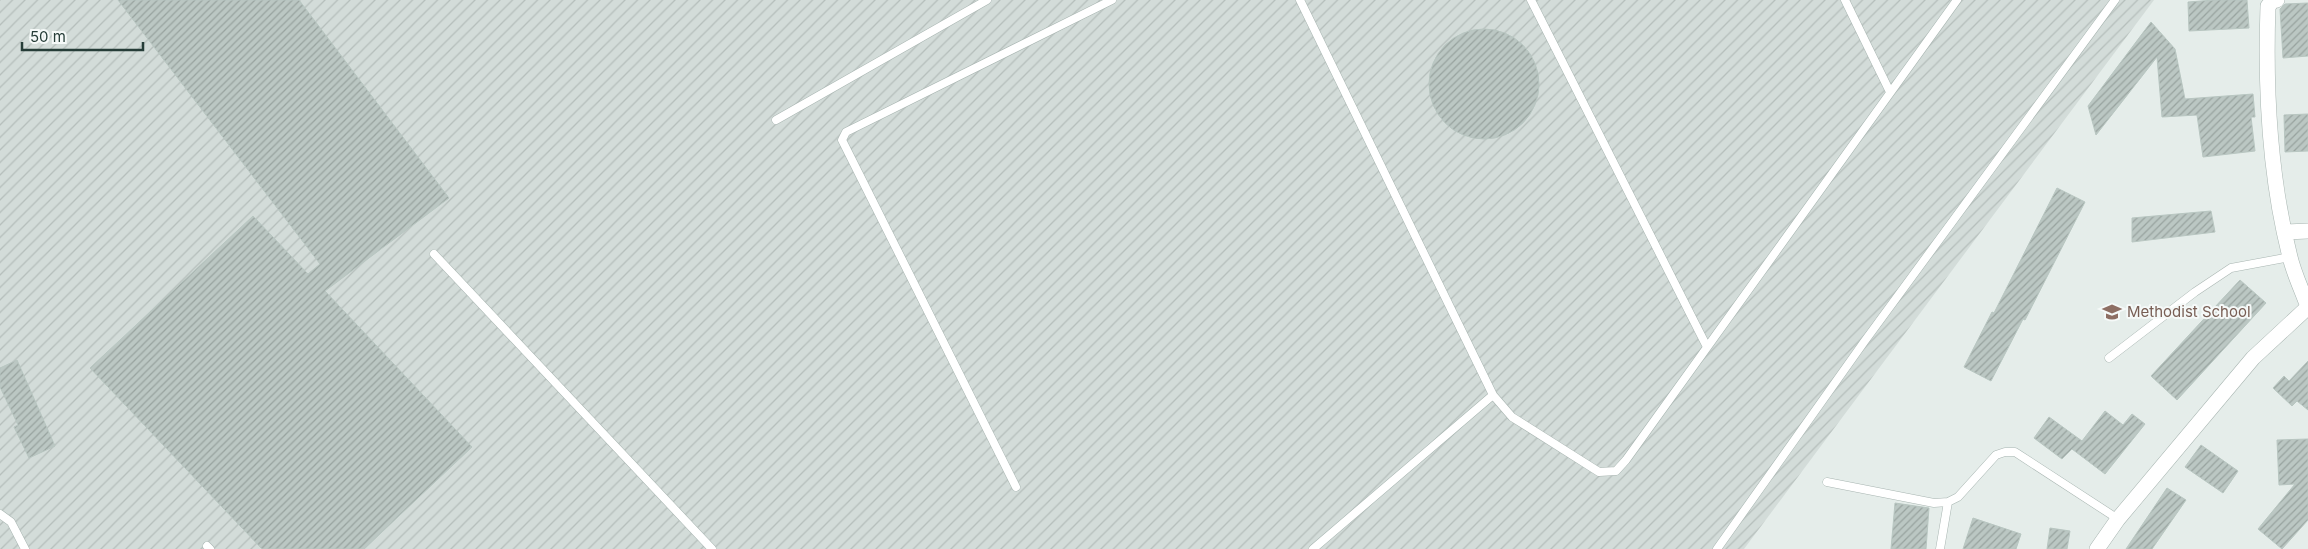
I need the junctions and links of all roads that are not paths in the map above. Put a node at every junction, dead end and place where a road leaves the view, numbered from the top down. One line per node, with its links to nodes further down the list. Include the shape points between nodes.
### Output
1 (987, 0): 10 (lane)
2 (1112, 0): 20 (lane, via 846,132 842,140)
3 (1300, 0): 18 (lane)
4 (1531, 0): 16 (lane)
5 (1845, 0): 9 (lane)
6 (1957, 0): 9 (lane)
7 (2115, 0): 27 (lane)
8 (2269, 2): 11 (street, via 2266,74 2273,162)
9 (1890, 92): 16 (lane)
10 (776, 120)
11 (2285, 232): 12 (street); 14 (street)
12 (2308, 232)
13 (434, 254): 25 (lane)
14 (2290, 257): 15 (street); 17 (lane, via 2231,268)
15 (2308, 307): 23 (street, via 2253,358)
16 (1707, 347): 18 (lane, via 1616,471 1599,472 1512,417)
17 (2110, 358)
18 (1494, 395): 26 (lane)
19 (1827, 482): 21 (lane)
20 (1016, 487)
21 (1948, 502): 23 (lane, via 1958,498 1996,455 2015,452); 28 (lane)
22 (0, 514): 24 (lane, via 12,522)
23 (2118, 519): 29 (street)
24 (25, 549)
25 (712, 549)
26 (1313, 549)
27 (1717, 549)
28 (1940, 549)
29 (2097, 549)

